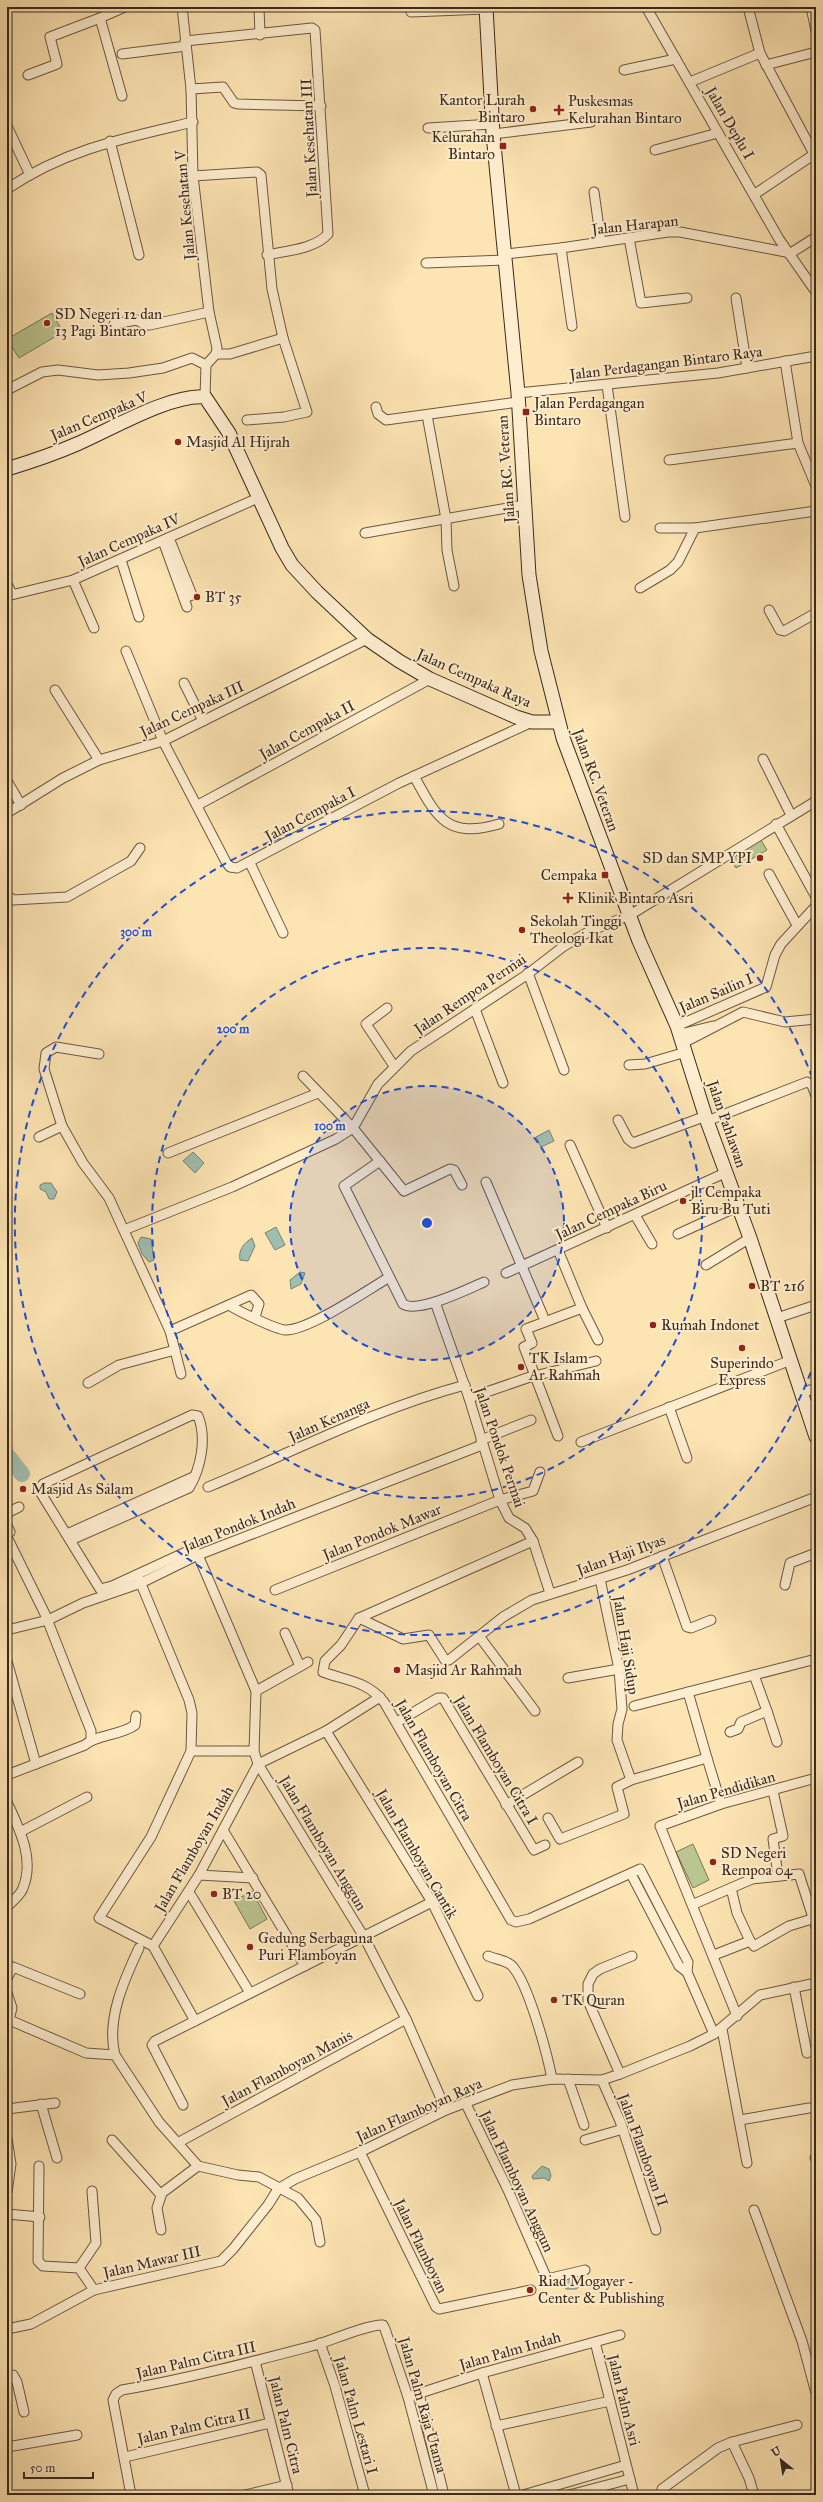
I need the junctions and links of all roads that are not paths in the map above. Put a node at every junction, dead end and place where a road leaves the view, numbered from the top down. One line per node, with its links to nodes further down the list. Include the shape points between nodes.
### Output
1 (125, 7): 9 (street)
2 (182, 7): 12 (street, Jalan Kesehatan V)
3 (259, 7): 11 (street)
4 (646, 7): 16 (street, Jalan Deplu I)
5 (748, 7): 14 (street)
6 (812, 7): 10 (street)
7 (486, 8): 8 (street); 28 (main road, Jalan RC. Veteran)
8 (411, 12)
9 (100, 18): 19 (street, via 50,37 58,64); 22 (street)
10 (816, 31)
11 (260, 35): 12 (street, Jalan Kesehatan III); 23 (street, Jalan Kesehatan III, via 314,29)
12 (186, 44): 15 (street, Jalan Kesehatan III); 21 (street, Jalan Kesehatan V)
13 (816, 52): 17 (street)
14 (760, 53): 17 (street); 20 (street)
15 (122, 54)
16 (676, 59): 18 (street); 20 (street, Jalan Deplu I)
17 (766, 65): 32 (street)
18 (624, 70)
19 (28, 75)
20 (690, 82): 29 (street, Jalan Deplu I)
21 (191, 89): 23 (street, via 222,86 234,103 238,104); 24 (street, Jalan Kesehatan V)
22 (122, 96)
23 (321, 106): 44 (street, Jalan Kesehatan III, via 328,234 325,238 303,247)
24 (193, 122): 30 (street); 34 (street, Jalan Kesehatan V)
25 (591, 122): 28 (street)
26 (7, 126): 33 (street)
27 (428, 128): 28 (street)
28 (493, 129): 45 (main road, Jalan RC. Veteran)
29 (718, 133): 31 (street); 37 (street, Jalan Deplu I)
30 (110, 142): 33 (street, via 57,160); 43 (street)
31 (655, 150)
32 (815, 154): 37 (street)
33 (30, 175): 35 (street)
34 (193, 176): 44 (street, via 260,173); 50 (street, Jalan Kesehatan V)
35 (7, 189)
36 (594, 192): 40 (street)
37 (755, 194): 42 (street, Jalan Deplu I, via 779,239)
38 (816, 237): 42 (street)
39 (629, 238): 40 (street, Jalan Harapan); 42 (street, Jalan Harapan, via 680,232); 48 (street, via 641,303)
40 (601, 242): 41 (street, Jalan Harapan)
41 (561, 248): 45 (street, Jalan Harapan); 52 (street)
42 (791, 253): 47 (street)
43 (140, 255)
44 (267, 256): 53 (street)
45 (505, 257): 46 (street, Jalan Harapan); 62 (main road, Jalan RC. Veteran)
46 (426, 263)
47 (816, 292)
48 (687, 298)
49 (736, 298): 58 (street)
50 (209, 312): 51 (street, via 150,325 137,320); 54 (street, Jalan Kesehatan V)
51 (114, 324)
52 (572, 326)
53 (283, 338): 54 (street, via 230,354); 65 (street, via 307,412)
54 (216, 354): 57 (street)
55 (816, 356): 56 (street, Jalan Perdagangan Bintaro Raya)
56 (785, 361): 58 (street, Jalan Perdagangan Bintaro Raya); 66 (street)
57 (206, 365): 60 (street, via 192,358 163,368 129,373 98,375 58,370 42,372); 61 (street)
58 (747, 368): 59 (street, Jalan Perdagangan Bintaro Raya)
59 (607, 385): 62 (street, Jalan Perdagangan Bintaro Raya); 73 (street)
60 (7, 390)
61 (205, 396): 68 (main road, Jalan Cempaka V, via 197,396 149,411 76,445); 70 (main road, Jalan Cempaka Raya, via 229,433)
62 (518, 397): 64 (street, Jalan Perdagangan Bintaro Raya); 71 (main road, Jalan RC. Veteran)
63 (376, 407): 64 (street, Jalan Perdagangan Bintaro Raya, via 378,414 386,420)
64 (427, 415): 74 (street)
65 (247, 420)
66 (798, 443): 67 (street); 69 (street)
67 (668, 460)
68 (7, 469)
69 (816, 486)
70 (258, 498): 78 (street, Jalan Cempaka IV); 90 (main road, Jalan Cempaka Raya, via 292,565)
71 (524, 505): 74 (street); 97 (main road, Jalan RC. Veteran, via 529,575 541,651)
72 (816, 510): 76 (street)
73 (625, 517)
74 (446, 519): 77 (street); 82 (street, via 447,550)
75 (660, 528): 76 (street)
76 (695, 528): 83 (street, via 678,562 670,570)
77 (365, 533)
78 (166, 540): 79 (street, Jalan Cempaka IV); 85 (street)
79 (121, 560): 80 (street, Jalan Cempaka IV); 88 (street)
80 (73, 580): 84 (street, Jalan Cempaka IV); 89 (street)
81 (7, 584): 84 (street)
82 (454, 586)
83 (640, 588)
84 (10, 595)
85 (185, 602)
86 (769, 610): 87 (street, via 780,630 784,631)
87 (816, 613)
88 (140, 617)
89 (94, 628)
90 (367, 639): 92 (main road, Jalan Cempaka Raya); 95 (street, Jalan Cempaka III)
91 (126, 651): 98 (street, Jalan Cempaka I)
92 (430, 679): 96 (main road, Jalan Cempaka Raya); 105 (street, Jalan Cempaka II)
93 (184, 683): 95 (street)
94 (55, 690): 100 (street)
95 (203, 721): 98 (street, Jalan Cempaka III)
96 (532, 722): 97 (main road, Jalan Cempaka Raya); 101 (street, Jalan Cempaka I)
97 (558, 722): 116 (main road, Jalan RC. Veteran, via 589,812)
98 (163, 741): 100 (street, Jalan Cempaka III); 105 (street, Jalan Cempaka I)
99 (763, 759): 107 (street)
100 (99, 760): 104 (street, Jalan Cempaka III, via 63,778)
101 (414, 776): 108 (street, via 435,812 449,824 473,830); 111 (street, Jalan Cempaka I, via 311,828)
102 (7, 781): 104 (street)
103 (816, 801): 107 (street, Jalan Rempoa Permai)
104 (21, 805): 106 (street, Jalan Cempaka III)
105 (198, 806): 111 (street, Jalan Cempaka I, via 230,867 237,868)
106 (7, 813)
107 (791, 815): 109 (street, Jalan Rempoa Permai)
108 (499, 824)
109 (776, 824): 114 (street); 116 (street, Jalan Rempoa Permai)
110 (140, 848): 113 (street, via 131,861 67,897 13,900)
111 (250, 863): 118 (street)
112 (769, 874): 117 (street)
113 (7, 895)
114 (816, 897)
115 (816, 906): 117 (street, Jalan Sailin I)
116 (630, 916): 119 (street, Jalan Rempoa Permai, via 583,935); 123 (main road, Jalan Pahlawan)
117 (797, 925): 123 (street, Jalan Sailin I, via 775,955 766,987)
118 (283, 933)
119 (528, 973): 121 (street, Jalan Rempoa Permai); 127 (street)
120 (388, 1008): 126 (street, via 366,1024)
121 (475, 1009): 126 (street, Jalan Rempoa Permai, via 410,1051); 129 (street)
122 (816, 1019): 123 (street, via 785,1022 742,1012)
123 (681, 1039): 125 (street, via 645,1064); 132 (main road, Jalan Pahlawan)
124 (99, 1054): 134 (street, via 56,1047 46,1053 44,1069)
125 (629, 1065)
126 (394, 1066): 135 (street, Jalan Rempoa Permai, via 378,1084)
127 (564, 1070)
128 (303, 1076): 130 (street)
129 (503, 1083)
130 (318, 1092): 135 (street); 138 (street)
131 (816, 1096): 132 (street, via 812,1085 807,1082)
132 (706, 1118): 133 (street, via 633,1143 628,1140); 140 (main road, Jalan Pahlawan)
133 (618, 1120)
134 (62, 1126): 136 (street); 146 (street, via 83,1163 109,1198)
135 (353, 1128): 139 (street); 146 (street, via 315,1151)
136 (39, 1137)
137 (570, 1145): 145 (street)
138 (168, 1153)
139 (380, 1161): 142 (street, via 405,1191 450,1169 454,1170); 154 (street, via 344,1186)
140 (727, 1172): 143 (main road, Jalan Pahlawan); 144 (street, Jalan Cempaka Biru)
141 (486, 1182): 152 (street)
142 (462, 1185)
143 (739, 1206): 147 (street); 148 (main road, Jalan Pahlawan)
144 (635, 1216): 145 (street, Jalan Cempaka Biru); 149 (street)
145 (607, 1228): 150 (street, Jalan Cempaka Biru)
146 (124, 1230): 163 (street)
147 (678, 1234)
148 (750, 1238): 151 (street); 162 (main road, Jalan Pahlawan)
149 (652, 1244)
150 (558, 1250): 152 (street, Jalan Cempaka Biru); 159 (street)
151 (706, 1265)
152 (523, 1266): 153 (street, Jalan Cempaka Biru); 160 (street)
153 (506, 1273)
154 (388, 1278): 156 (street, via 404,1306); 161 (street, via 297,1328 282,1330)
155 (484, 1282): 156 (street)
156 (435, 1302): 171 (street, Jalan Pondok Permai)
157 (229, 1305): 161 (street); 161 (street, via 251,1295 259,1304); 163 (street)
158 (816, 1305): 162 (street)
159 (582, 1308): 164 (street); 169 (street, via 526,1329 532,1343 524,1347)
160 (542, 1316)
161 (255, 1317)
162 (777, 1318): 166 (main road, Jalan Pahlawan)
163 (170, 1331): 165 (street)
164 (598, 1340)
165 (175, 1350): 168 (street); 170 (street, via 119,1365)
166 (791, 1360): 173 (main road, Jalan Pahlawan); 175 (street)
167 (596, 1361): 169 (street)
168 (181, 1374)
169 (536, 1376): 174 (street); 177 (street)
170 (88, 1383)
171 (465, 1385): 174 (street, Jalan Pondok Permai); 183 (street, Jalan Kenanga, via 349,1424)
172 (816, 1388): 173 (street)
173 (802, 1393): 178 (main road, Jalan Pahlawan)
174 (469, 1398): 180 (street, Jalan Pondok Permai)
175 (669, 1407): 179 (street); 181 (street)
176 (530, 1420): 180 (street, Jalan Pondok Indah)
177 (558, 1436)
178 (816, 1437)
179 (581, 1442)
180 (482, 1443): 185 (street, Jalan Pondok Permai); 194 (street, Jalan Pondok Indah)
181 (686, 1458)
182 (540, 1472): 185 (street, Jalan Pondok Mawar, via 533,1491)
183 (208, 1487)
184 (816, 1497): 195 (street, Jalan Haji Ilyas)
185 (500, 1500): 192 (street, Jalan Pondok Permai, via 509,1518 525,1528); 199 (street, Jalan Pondok Mawar)
186 (19, 1508): 187 (street)
187 (7, 1513)
188 (7, 1525): 189 (street, via 10,1532)
189 (7, 1534)
190 (7, 1537): 202 (street)
191 (69, 1537): 191 (street, via 39,1491 40,1486 194,1414 198,1417 202,1430 202,1447 193,1477); 196 (street, via 97,1586 102,1589)
192 (533, 1541): 200 (street, Jalan Pondok Permai); 201 (street)
193 (816, 1553): 198 (street, via 790,1563)
194 (198, 1555): 196 (street, via 195,1551 188,1551); 212 (street)
195 (662, 1556): 197 (street, Jalan Haji Ilyas); 203 (street, via 687,1627 691,1628)
196 (139, 1579): 202 (street); 224 (street, via 189,1700 192,1713)
197 (600, 1579): 200 (street, Jalan Haji Ilyas); 209 (street, Jalan Haji Sidup)
198 (785, 1585)
199 (275, 1590)
200 (550, 1593): 206 (street, Jalan Haji Ilyas, via 513,1610)
201 (359, 1618): 206 (street, Jalan Haji Ilyas, via 403,1639 429,1635 445,1660); 214 (street, via 322,1668 324,1672 368,1687)
202 (48, 1620): 204 (street); 222 (street, via 91,1731)
203 (711, 1620)
204 (7, 1630)
205 (285, 1633): 212 (street, via 304,1664)
206 (479, 1636): 216 (street)
207 (816, 1659): 210 (street, Jalan Haji Sidup)
208 (7, 1661): 228 (street)
209 (619, 1670): 211 (street); 232 (street, Jalan Haji Sidup, via 622,1709 617,1740)
210 (754, 1675): 213 (street, Jalan Haji Sidup); 217 (street)
211 (568, 1678)
212 (256, 1691): 225 (street, Jalan Flamboyan Anggun)
213 (688, 1692): 215 (street, Jalan Haji Sidup); 226 (street)
214 (380, 1697): 219 (street, Jalan Flamboyan Citra); 220 (street, Jalan Flamboyan Citra)
215 (634, 1706)
216 (535, 1711)
217 (767, 1711): 221 (street, via 741,1722 738,1729); 223 (street)
218 (136, 1716): 222 (street, via 135,1725 130,1728 108,1737)
219 (396, 1722): 237 (street, Jalan Flamboyan Citra I, via 438,1698 443,1698); 271 (street, Jalan Flamboyan Citra, via 506,1913 515,1922 529,1919 631,1874 679,1966 687,1972)
220 (326, 1731): 229 (street, Jalan Flamboyan Citra); 247 (street, Jalan Flamboyan Cantik)
221 (730, 1732)
222 (91, 1739): 228 (street, via 85,1745)
223 (777, 1742)
224 (191, 1751): 225 (street); 253 (street, via 151,1836 99,1918)
225 (254, 1751): 229 (street, Jalan Flamboyan Anggun)
226 (707, 1758): 232 (street); 236 (street)
227 (578, 1762): 237 (street)
228 (36, 1764): 230 (street)
229 (258, 1764): 239 (street, Jalan Flamboyan Indah); 251 (street, Jalan Flamboyan Anggun)
230 (7, 1775)
231 (816, 1778): 233 (street, Jalan Pendidikan)
232 (631, 1780): 238 (street, via 617,1787 624,1814 560,1839)
233 (773, 1791): 236 (street, Jalan Pendidikan); 243 (street, via 783,1836 773,1839)
234 (86, 1797): 240 (street)
235 (7, 1802): 240 (street)
236 (721, 1804): 248 (street, Jalan Pendidikan, via 661,1824 660,1830)
237 (506, 1805): 241 (street, Jalan Flamboyan Citra I, via 534,1850)
238 (548, 1818)
239 (223, 1830): 242 (street, Jalan Flamboyan Indah); 244 (street)
240 (20, 1832): 249 (street, via 28,1867 23,1889)
241 (545, 1845)
242 (199, 1875): 244 (street); 246 (street, Jalan Flamboyan Indah)
243 (778, 1876): 245 (street, via 752,1879); 250 (street, via 800,1875)
244 (252, 1878): 258 (street)
245 (731, 1888): 248 (street); 252 (street, via 737,1914)
246 (189, 1892): 253 (street, Jalan Flamboyan Indah); 263 (street)
247 (432, 1902): 251 (street); 265 (street, Jalan Flamboyan Cantik)
248 (694, 1904): 255 (street)
249 (7, 1907)
250 (814, 1923): 252 (street, via 789,1926 754,1946)
251 (364, 1937): 258 (street); 268 (street, Jalan Flamboyan Anggun)
252 (750, 1940): 255 (street)
253 (153, 1946): 269 (street)
254 (139, 1948): 273 (street, via 124,1982 114,2017 111,2036)
255 (714, 1955): 266 (street)
256 (488, 1956): 275 (street, via 512,1965 521,1980 544,2044)
257 (632, 1956): 274 (street, via 600,1969 593,1974 588,1984 588,2002)
258 (305, 1966): 263 (street)
259 (7, 1978): 264 (street, via 13,1966)
260 (816, 1983): 261 (street, Jalan Flamboyan Raya)
261 (794, 1987): 266 (street, Jalan Flamboyan Raya, via 760,1995); 272 (street)
262 (7, 1993): 267 (street, via 12,2008)
263 (250, 1993): 269 (street)
264 (80, 1994)
265 (478, 1996)
266 (737, 2016): 270 (street, Jalan Flamboyan Raya)
267 (8, 2019): 273 (street, via 86,2053)
268 (406, 2019): 284 (street, Jalan Flamboyan Anggun); 291 (street, Jalan Flamboyan Manis)
269 (195, 2021): 281 (street, via 155,2041 152,2045)
270 (722, 2029): 271 (street, Jalan Flamboyan Raya); 285 (street)
271 (714, 2034): 274 (street, Jalan Flamboyan Raya)
272 (807, 2052)
273 (115, 2055): 296 (street, via 159,2122)
274 (620, 2074): 277 (street, Jalan Flamboyan Raya)
275 (552, 2079): 276 (street, Jalan Flamboyan Raya); 279 (street, Jalan Flamboyan Raya, via 512,2085)
276 (568, 2079): 277 (street, Jalan Flamboyan Raya); 286 (street)
277 (602, 2080): 287 (street, Jalan Flamboyan II)
278 (55, 2102): 280 (street)
279 (464, 2102): 284 (street, Jalan Flamboyan Raya); 308 (street, Jalan Flamboyan Anggun, via 508,2190 547,2279)
280 (41, 2104): 283 (street); 293 (street)
281 (183, 2105)
282 (809, 2108): 285 (street)
283 (7, 2109)
284 (446, 2110): 292 (street, Jalan Flamboyan Raya)
285 (740, 2120): 294 (street)
286 (584, 2125)
287 (622, 2128): 290 (street); 305 (street, Jalan Flamboyan II)
288 (7, 2138): 299 (street, via 10,2164)
289 (112, 2140): 300 (street)
290 (585, 2140)
291 (181, 2141)
292 (360, 2152): 297 (street, Jalan Flamboyan Raya, via 295,2179); 310 (street, Jalan Flamboyan, via 436,2307 439,2309)
293 (57, 2158)
294 (747, 2163)
295 (39, 2166): 303 (street)
296 (198, 2166): 297 (street, via 259,2177); 300 (street)
297 (278, 2189): 306 (street, via 298,2198 309,2210 320,2230); 309 (street, Jalan Mawar III, via 233,2250 221,2260)
298 (92, 2191): 307 (street, via 96,2243)
299 (7, 2192)
300 (161, 2194): 304 (street, via 157,2208)
301 (754, 2210): 319 (street, via 802,2340)
302 (7, 2214): 303 (street)
303 (40, 2217): 307 (street, via 39,2264)
304 (161, 2230)
305 (656, 2230)
306 (320, 2242)
307 (79, 2268): 309 (street)
308 (585, 2270)
309 (94, 2290): 312 (street, Jalan Mawar III, via 31,2324)
310 (531, 2290)
311 (383, 2325): 315 (street, Jalan Palm Citra III, via 377,2324); 321 (street, Jalan Palm Raja Utama, via 398,2360)
312 (7, 2329)
313 (620, 2335): 314 (street, Jalan Palm Indah)
314 (594, 2342): 317 (street, Jalan Palm Indah); 322 (street, Jalan Palm Asri)
315 (320, 2344): 316 (street, Jalan Palm Citra III); 338 (street, Jalan Palm Lestari I)
316 (256, 2361): 324 (street, Jalan Palm Citra); 330 (street, Jalan Palm Citra III, via 122,2390 116,2394 114,2400)
317 (482, 2373): 320 (street, Jalan Palm Indah); 326 (street)
318 (8, 2375): 323 (street, via 15,2377)
319 (816, 2393)
320 (419, 2394): 321 (street, Jalan Palm Indah); 340 (street, Jalan Palm Raja Utama)
321 (408, 2397): 339 (street, Jalan Palm Raja Utama)
322 (610, 2400): 326 (street); 331 (street, Jalan Palm Asri)
323 (24, 2412)
324 (270, 2423): 330 (street, Jalan Palm Citra II); 333 (street, Jalan Palm Citra)
325 (796, 2425): 328 (street)
326 (496, 2426): 341 (street)
327 (77, 2435): 329 (street)
328 (732, 2442): 334 (street, via 718,2448); 345 (street)
329 (7, 2447)
330 (125, 2457): 335 (street, Jalan Palm Citra III)
331 (626, 2465): 332 (street, Jalan Palm Asri); 342 (street, Jalan Palm Asri)
332 (630, 2479): 343 (street); 344 (street, Jalan Palm Asri)
333 (287, 2485): 336 (street); 337 (street, Jalan Palm Citra)
334 (662, 2489)
335 (131, 2495)
336 (244, 2495)
337 (289, 2495)
338 (365, 2495)
339 (434, 2495)
340 (444, 2495)
341 (516, 2495)
342 (523, 2495)
343 (569, 2495)
344 (634, 2495)
345 (754, 2495)

